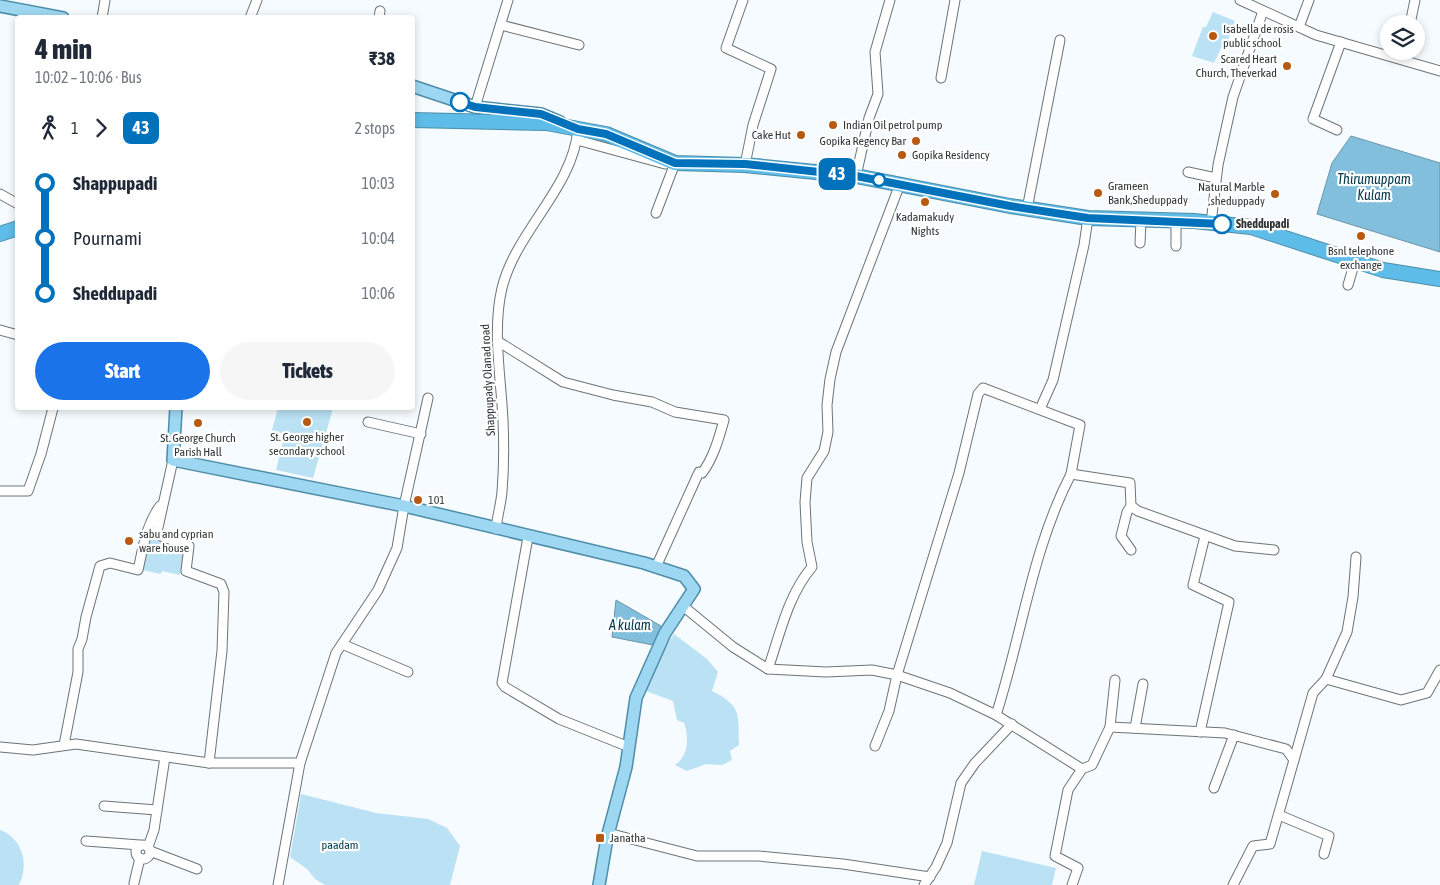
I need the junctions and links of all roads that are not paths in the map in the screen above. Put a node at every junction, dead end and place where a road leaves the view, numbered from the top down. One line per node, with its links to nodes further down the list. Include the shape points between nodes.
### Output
1 (105, 0): 13 (street)
2 (257, 0): 14 (street)
3 (508, 0): 16 (street)
4 (743, 0): 31 (street, via 726,48 771,69 753,125)
5 (890, 0): 33 (street, via 875,52 878,94)
6 (955, 0): 24 (street)
7 (1240, 0): 11 (street)
8 (1309, 0): 17 (street)
9 (1415, 0): 15 (street)
10 (0, 6): 12 (main road)
11 (1263, 11): 17 (street); 34 (street, via 1233,97)
12 (47, 15)
13 (102, 15)
14 (251, 15)
15 (1412, 15)
16 (501, 25): 20 (street); 26 (street)
17 (1299, 27): 19 (street)
18 (1060, 40): 38 (street)
19 (1341, 42): 21 (street); 28 (street, via 1312,119)
20 (578, 45)
21 (1380, 51)
22 (1412, 60): 23 (street)
23 (1440, 71)
24 (941, 78)
25 (415, 87): 26 (main road)
26 (475, 107): 29 (main road, via 541,114)
27 (415, 120): 29 (highway, via 546,123)
28 (1337, 130)
29 (577, 134): 30 (highway, via 606,134); 53 (street, Shappupady Olanad road, via 560,180 512,261 502,286 498,312)
30 (675, 163): 31 (highway); 39 (street)
31 (745, 164): 33 (highway)
32 (1188, 172): 34 (street)
33 (856, 176): 35 (highway)
34 (1216, 178): 43 (street)
35 (900, 184): 38 (highway); 75 (street, via 836,352 828,396 824,451 806,487 807,542 812,567 789,606)
36 (0, 194): 37 (street)
37 (15, 202)
38 (1027, 209): 40 (highway)
39 (656, 213)
40 (1088, 218): 41 (highway); 55 (street, via 1053,380)
41 (1141, 220): 42 (highway); 46 (street)
42 (1176, 221): 43 (highway); 47 (street)
43 (1211, 223): 48 (highway, via 1251,227)
44 (15, 229): 45 (highway)
45 (0, 234)
46 (1140, 243)
47 (1176, 246)
48 (1359, 262): 49 (highway, via 1384,270); 50 (street, via 1353,268)
49 (1440, 279)
50 (1348, 284)
51 (0, 330): 52 (street)
52 (15, 333)
53 (499, 342): 66 (street, Shappupady Olanad road, via 503,447 502,493); 72 (street, via 563,382 652,402 675,412 724,420 705,470 699,472)
54 (428, 398): 59 (street)
55 (1040, 409): 61 (street, via 1080,425); 78 (street, via 984,388 978,394 961,466)
56 (52, 410): 62 (street, via 28,491)
57 (176, 410): 60 (main road)
58 (368, 422): 59 (street)
59 (421, 434): 64 (street)
60 (172, 460): 63 (street); 64 (main road)
61 (1071, 474): 65 (street, via 1130,483); 82 (street, via 1041,549)
62 (0, 492)
63 (163, 502): 88 (street, via 152,517 138,570 110,563 100,566 78,649 78,672); 94 (street, via 157,532 189,546 186,571 221,584 224,592 222,651)
64 (404, 506): 66 (main road); 74 (street, via 397,548 378,590)
65 (1131, 506): 67 (street); 69 (street, via 1121,536)
66 (496, 529): 68 (main road)
67 (1205, 536): 70 (street, via 1235,546); 86 (street, via 1193,585 1229,602)
68 (528, 537): 72 (main road); 91 (street, via 502,683 559,719)
69 (1130, 550)
70 (1274, 550)
71 (1356, 557): 79 (street, via 1346,632)
72 (656, 567): 73 (main road, via 684,576 694,589)
73 (683, 606): 75 (street, via 733,647); 91 (main road, via 665,634 636,698)
74 (342, 644): 77 (street); 95 (street, via 327,676)
75 (768, 669): 78 (street, via 872,670)
76 (1440, 670): 79 (street, via 1427,693 1401,700)
77 (408, 672)
78 (897, 674): 82 (street, via 950,693); 89 (street, via 889,711)
79 (1326, 679): 93 (street, via 1313,693)
80 (1115, 680): 84 (street)
81 (1143, 684): 85 (street)
82 (996, 715): 83 (street)
83 (1012, 724): 96 (street); 106 (street, via 975,763 962,784 947,843)
84 (1110, 727): 85 (street); 96 (street, via 1092,765)
85 (1135, 728): 86 (street)
86 (1200, 732): 87 (street)
87 (1234, 735): 93 (street, via 1286,749); 97 (street)
88 (64, 745): 90 (street, via 34,750); 92 (street)
89 (875, 746)
90 (0, 747)
91 (629, 747): 101 (main road)
92 (165, 757): 94 (street); 99 (street)
93 (1294, 760): 100 (street)
94 (209, 763): 95 (street)
95 (300, 763): 108 (street)
96 (1082, 769): 110 (street, via 1068,790 1055,856 1078,868)
97 (1214, 788)
98 (104, 806): 99 (street)
99 (157, 810): 103 (street, via 154,830)
100 (1279, 815): 104 (street, via 1329,836); 111 (street, via 1270,844 1253,846)
101 (608, 833): 106 (street, via 697,856 758,856 843,864); 109 (main road)
102 (86, 841): 103 (street)
103 (146, 848): 105 (street); 107 (street, via 136,850 140,858)
104 (1324, 854)
105 (197, 869)
106 (927, 881)
107 (134, 883)
108 (278, 885)
109 (598, 885)
110 (1072, 885)
111 (1233, 885)

